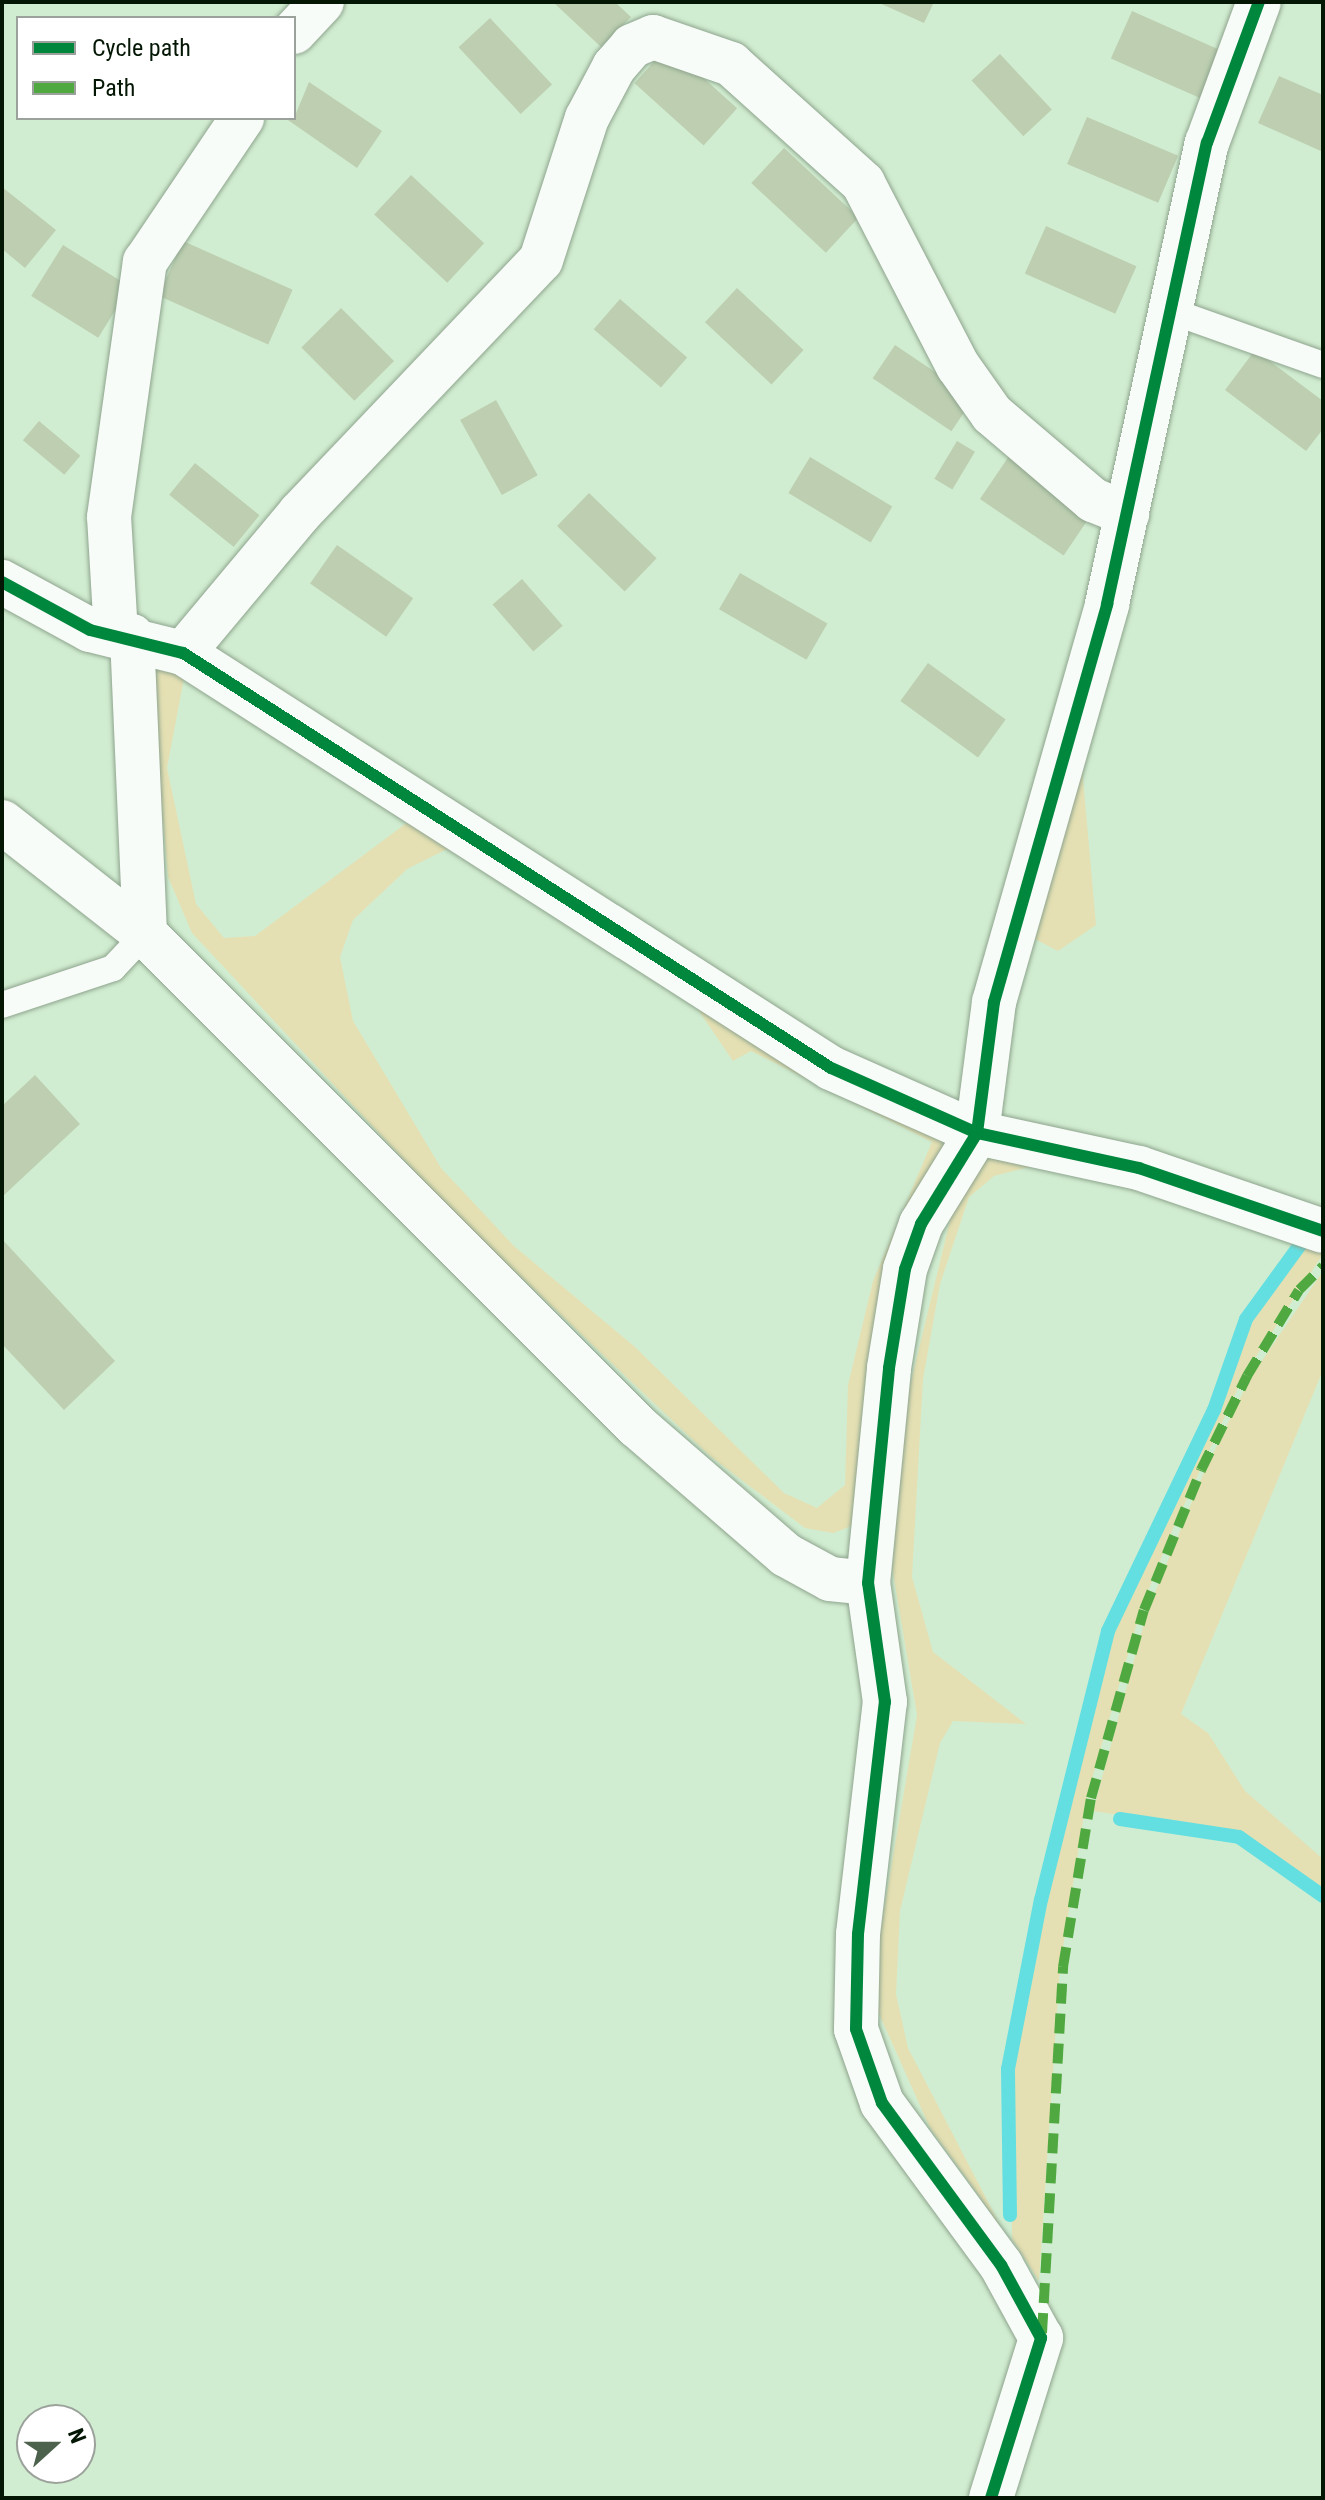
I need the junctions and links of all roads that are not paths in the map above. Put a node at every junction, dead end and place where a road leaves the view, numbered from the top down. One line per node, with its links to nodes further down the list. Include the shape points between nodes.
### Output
1 (322, 2): 3 (street)
2 (1259, 2): 5 (street, via 1207,143)
3 (296, 30)
4 (241, 120): 9 (street, via 145,262 109,517)
5 (1174, 312): 6 (lane); 7 (street)
6 (1323, 365)
7 (1127, 514): 10 (street, via 1093,500 992,414 958,366 863,183 731,64 653,37 632,46 614,67 587,118 541,260 300,513); 14 (street, via 994,1002)
8 (2, 582): 9 (street, via 90,630)
9 (124, 635): 10 (street); 12 (street)
10 (183, 653): 14 (street, via 831,1068)
11 (2, 822): 12 (street)
12 (145, 934): 13 (lane, via 113,968); 16 (street, via 637,1426 786,1555 830,1579)
13 (2, 1005)
14 (977, 1133): 15 (street, via 1139,1168); 16 (street, via 938,1192 905,1269)
15 (1323, 1231)
16 (868, 1583): 17 (street, via 885,1702 858,1934 856,2029 882,2103 1001,2265 1041,2338)
17 (991, 2498)

